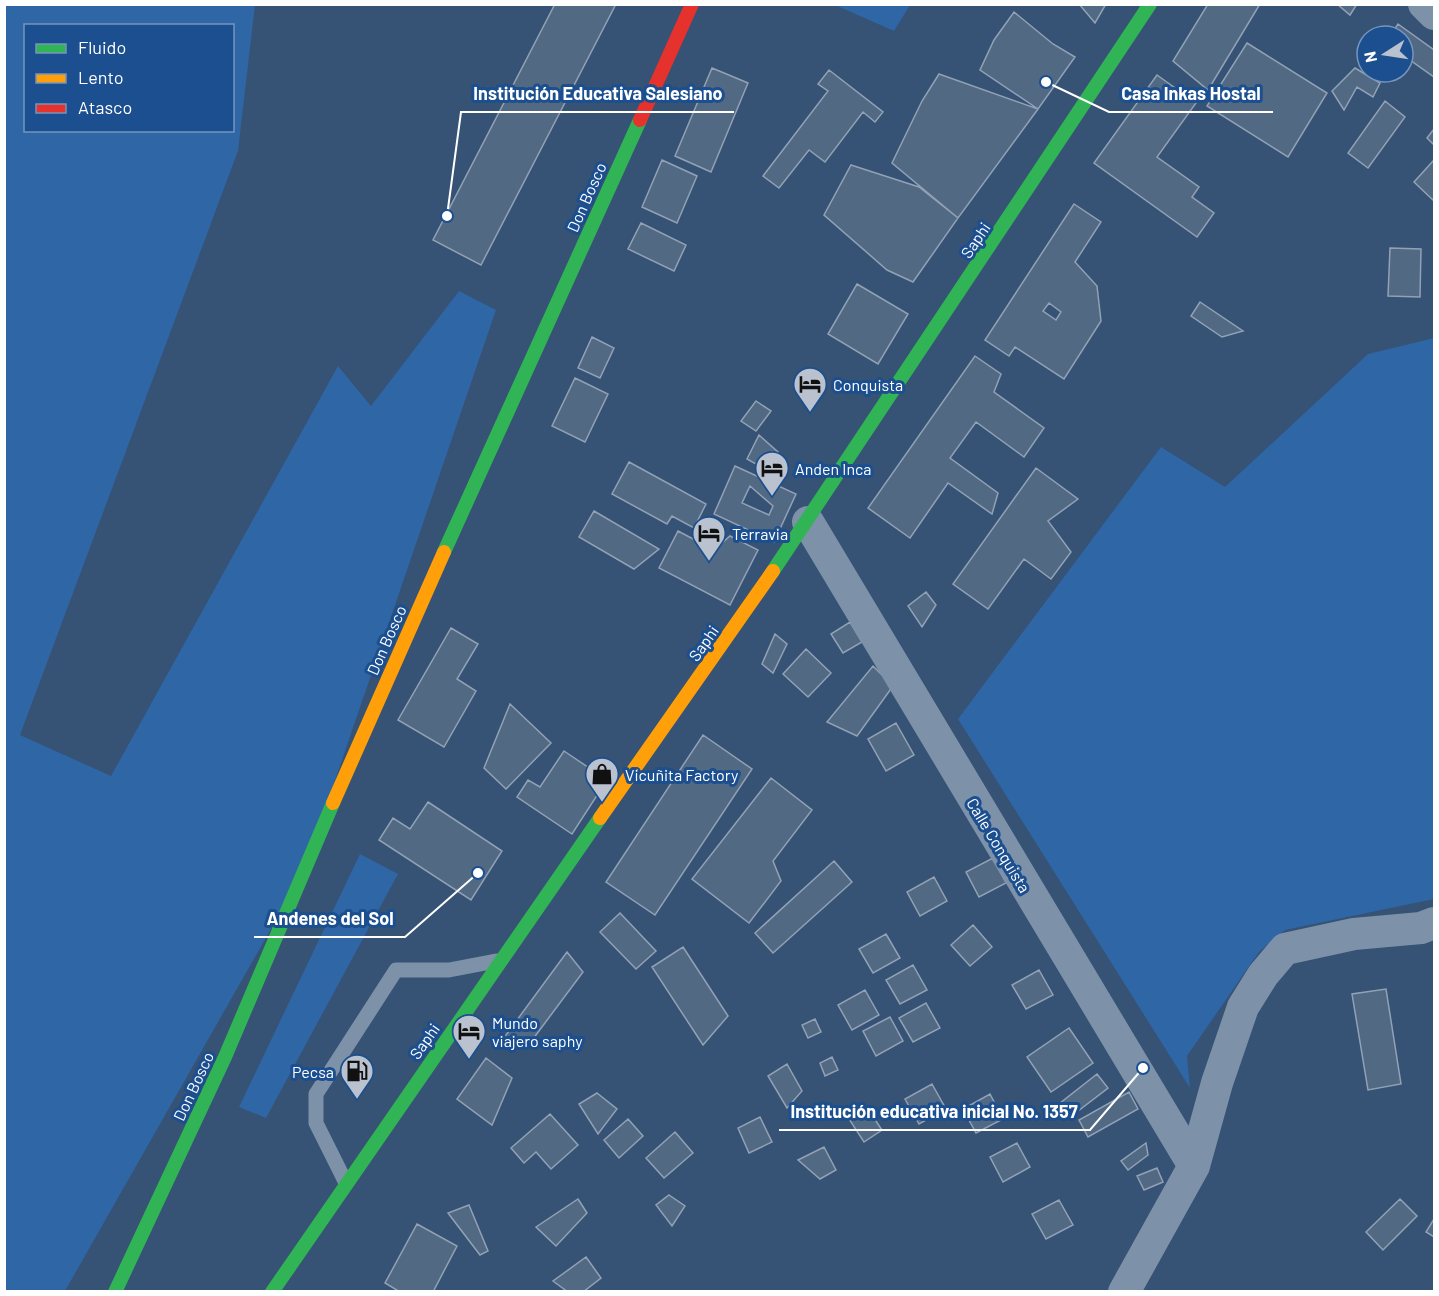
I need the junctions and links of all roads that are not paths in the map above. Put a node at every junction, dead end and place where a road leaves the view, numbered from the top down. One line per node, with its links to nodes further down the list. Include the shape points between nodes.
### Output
1 (692, 4): 10 (street, Don Bosco, via 362,736 225,1057)
2 (1149, 4): 5 (street, Saphi)
3 (1424, 4): 4 (street)
4 (1434, 14)
5 (808, 522): 7 (street, Saphi); 8 (street, Calle Conquista)
6 (1434, 924): 8 (street, via 1354,934 1285,949 1243,1007)
7 (499, 961): 9 (street, Saphi); 9 (lane, via 449,970 396,970 316,1094 316,1123)
8 (1194, 1166): 12 (street)
9 (346, 1183): 11 (street, Saphi)
10 (115, 1292)
11 (272, 1292)
12 (1124, 1292)

